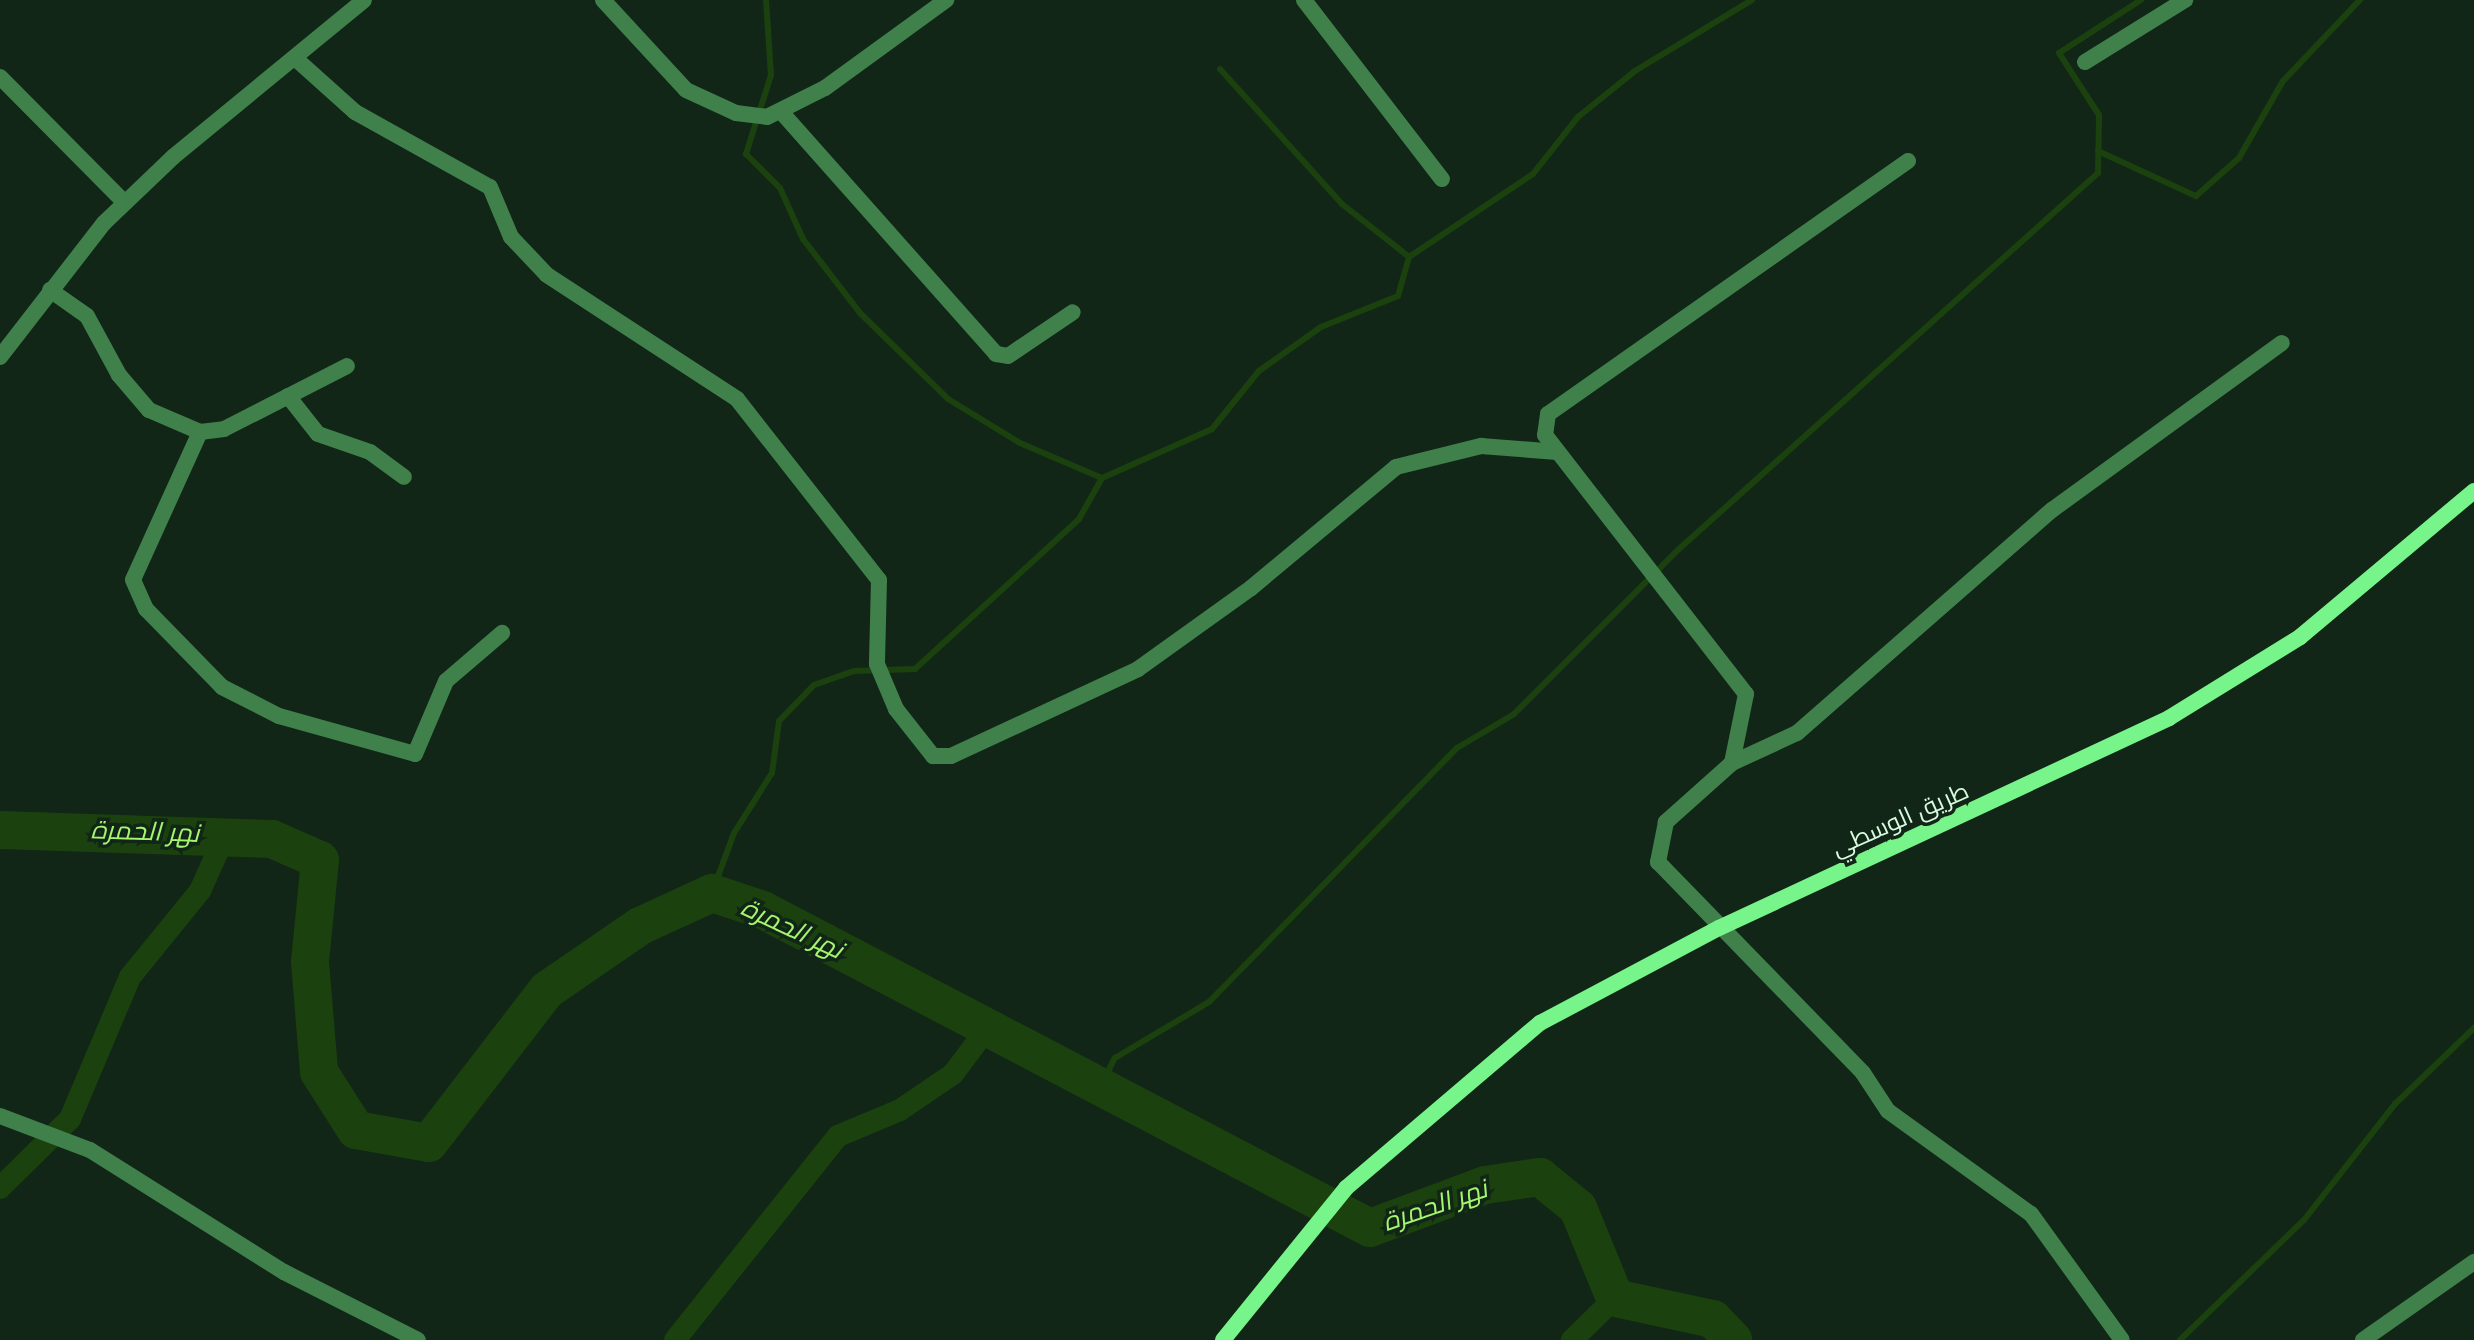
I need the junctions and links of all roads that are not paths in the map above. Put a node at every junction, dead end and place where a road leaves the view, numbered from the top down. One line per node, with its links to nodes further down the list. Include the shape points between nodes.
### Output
1 (364, 0): 6 (street)
2 (603, 0): 9 (street, via 686,90 736,113)
3 (946, 0): 9 (street)
4 (1304, 0): 11 (street)
5 (2185, 0): 7 (street)
6 (296, 59): 12 (street); 20 (street, via 355,112 490,187 511,237 547,275 737,399 879,580 877,664 928,753 951,756 1103,690 1173,646 1396,467 1481,446)
7 (2085, 62)
8 (0, 77): 12 (street)
9 (776, 116): 14 (street, via 996,354 1008,356)
10 (1908, 161): 20 (street, via 1548,414 1545,435)
11 (1442, 179)
12 (125, 203): 13 (street)
13 (50, 290): 16 (street); 19 (street, via 87,316 119,375 149,410)
14 (1073, 312)
15 (2282, 343): 24 (street, via 2052,510 1797,733)
16 (0, 357)
17 (347, 366): 18 (street)
18 (288, 396): 19 (street); 21 (street, via 318,434 370,452)
19 (200, 432): 23 (street, via 133,580 146,609 222,687 279,716 415,754 446,681)
20 (1558, 452): 24 (street, via 1746,694)
21 (404, 477)
22 (2474, 491): 25 (main road, طريق الوسطي, via 2300,637 2181,711)
23 (502, 633)
24 (1732, 763): 25 (street, via 1666,822 1655,849 1658,862)
25 (1719, 928): 30 (main road, طريق الوسطي, via 1540,1023 1346,1188); 31 (street, via 1863,1073 1888,1111 2031,1214)
26 (0, 1116): 28 (street, via 90,1150)
27 (2474, 1262): 32 (street)
28 (389, 1334): 29 (street)
29 (418, 1340)
30 (1223, 1340)
31 (2122, 1340)
32 (2363, 1340)

